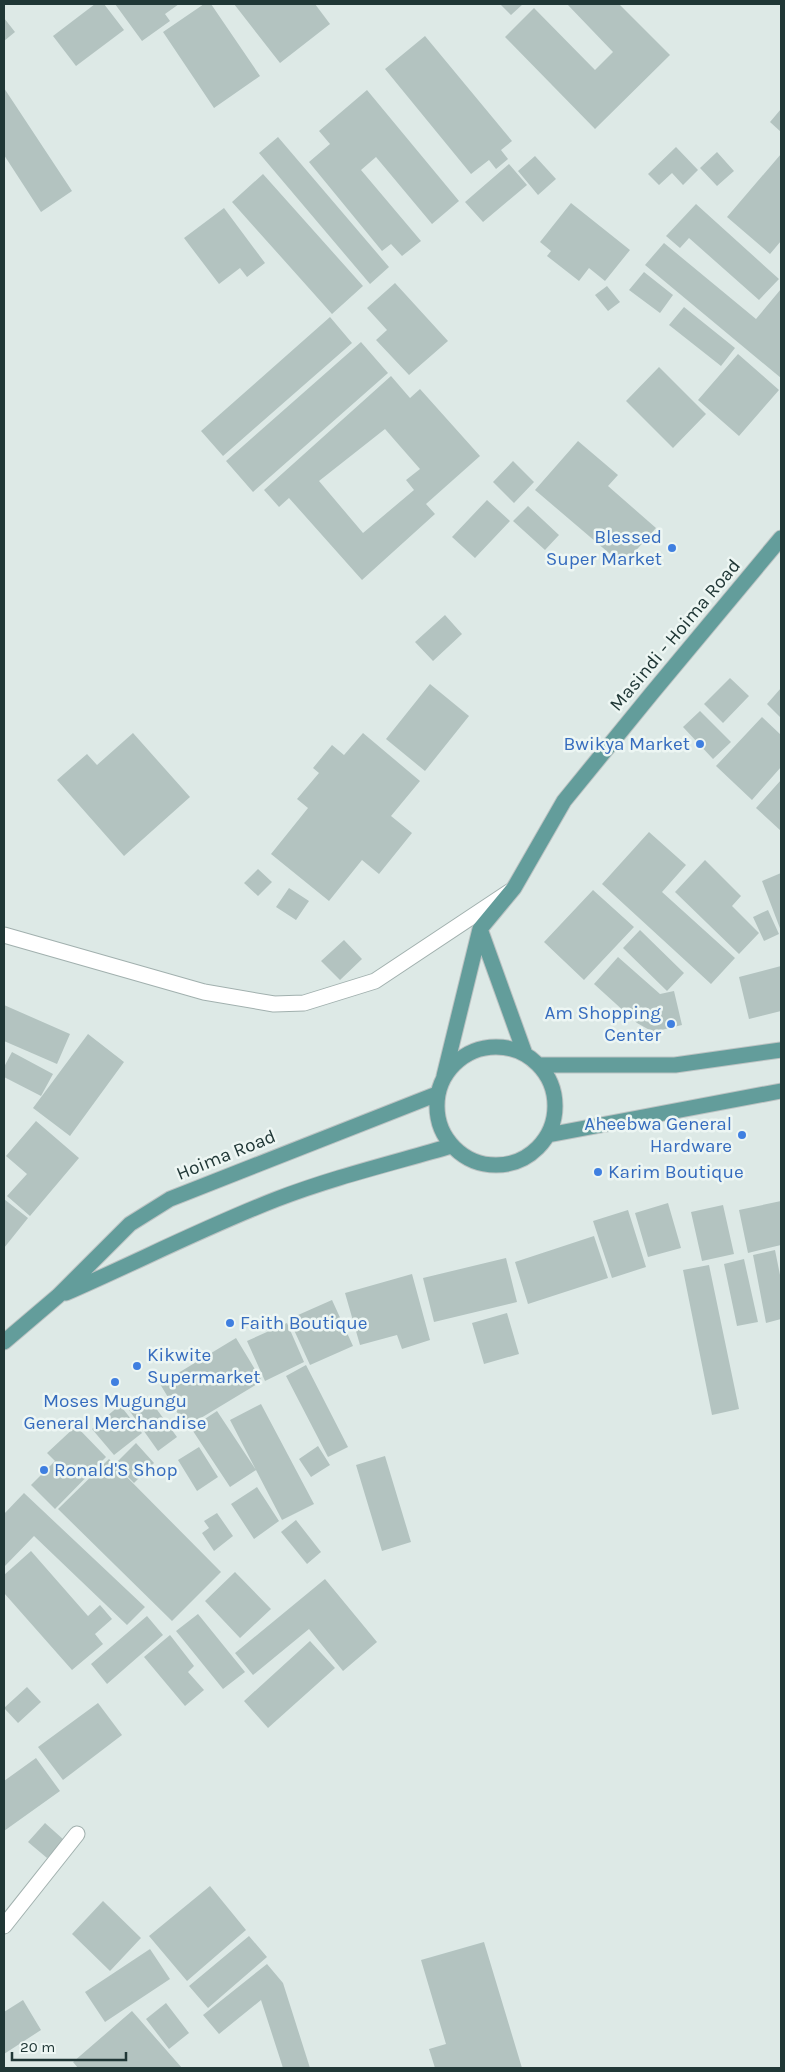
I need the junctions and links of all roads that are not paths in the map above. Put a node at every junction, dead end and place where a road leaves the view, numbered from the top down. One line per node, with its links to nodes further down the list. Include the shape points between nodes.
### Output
1 (781, 538): 2 (main road, Masindi - Hoima Road, via 564,801)
2 (514, 888): 3 (main road, Masindi - Hoima Road); 4 (street, via 375,981 304,1003 274,1004 204,992)
3 (480, 929): 6 (main road); 8 (main road, Masindi - Hoima Road)
4 (4, 934)
5 (781, 1050): 7 (main road, via 675,1065)
6 (525, 1054): 7 (main road); 8 (main road, via 508,1047 489,1046 471,1051)
7 (540, 1065): 11 (main road, via 550,1080 555,1099)
8 (444, 1076): 10 (main road)
9 (781, 1091): 11 (main road)
10 (437, 1094): 12 (main road, via 436,1112 441,1130); 13 (main road, Hoima Road, via 170,1199 130,1224)
11 (548, 1135): 12 (main road, via 536,1150 502,1165 466,1158)
12 (451, 1146): 13 (main road, Hoima Road, via 280,1198 198,1231)
13 (58, 1296): 14 (main road, Hoima Road)
14 (4, 1342)
15 (77, 1834): 16 (street)
16 (4, 1926)

